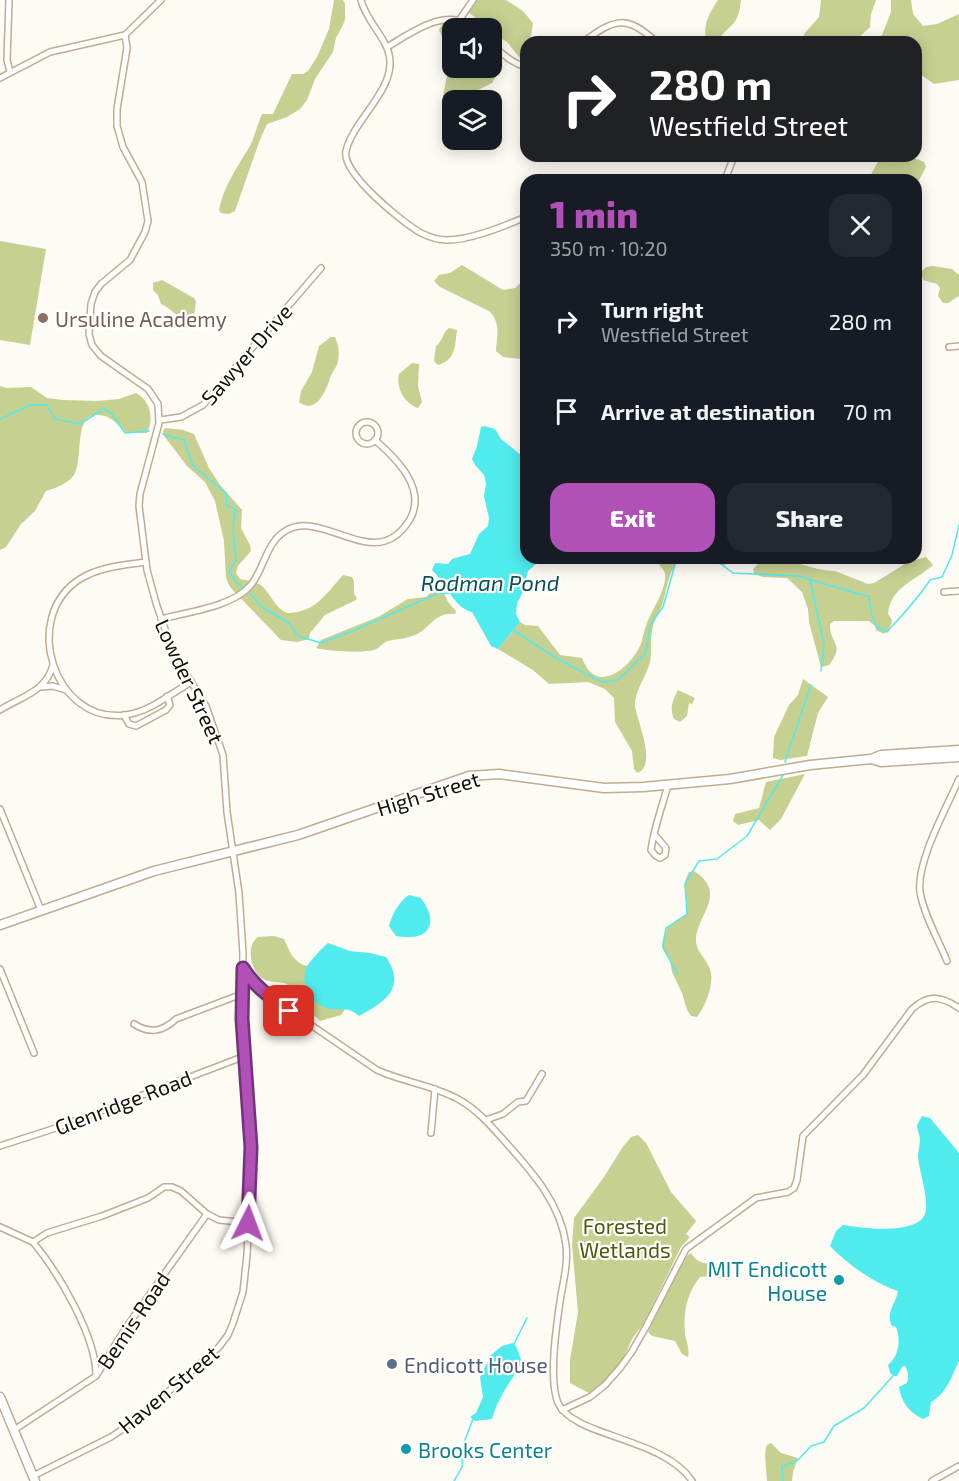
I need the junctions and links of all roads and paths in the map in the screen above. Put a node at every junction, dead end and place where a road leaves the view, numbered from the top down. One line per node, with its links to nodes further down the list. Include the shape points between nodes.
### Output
1 (9, 0): 13 (street)
2 (161, 0): 7 (street)
3 (361, 0): 10 (street, via 370,23)
4 (473, 0): 5 (street)
5 (461, 18)
6 (442, 20): 10 (street)
7 (125, 35): 13 (street, via 54,51); 19 (street, via 117,126 123,147 142,182 148,221 130,260 93,295 89,333 92,345 103,359 152,393)
8 (592, 36): 9 (street, via 612,23 623,22)
9 (648, 36)
10 (387, 47): 15 (street, via 389,72 345,154 360,183 420,233 434,239 476,234)
11 (502, 54): 12 (street)
12 (520, 65)
13 (10, 72): 14 (street)
14 (0, 78)
15 (520, 219)
16 (321, 268): 19 (street, Sawyer Drive, via 203,405 181,417)
17 (959, 346): 18 (street)
18 (949, 347)
19 (160, 420): 21 (street, Lowder Street, via 140,494)
20 (375, 440): 20 (street, via 361,443 356,433 358,426 364,422 374,424 378,434); 24 (street, via 396,460 414,487 413,513 400,534 374,543 297,526 274,541 246,590 228,601)
21 (146, 562): 24 (street, Lowder Street); 25 (street, via 98,571 64,593 54,609 49,631)
22 (959, 591): 23 (street)
23 (944, 592)
24 (161, 619): 26 (street, Lowder Street)
25 (54, 665): 27 (street); 28 (street)
26 (191, 682): 29 (street); 39 (street, Lowder Street, via 206,706 222,750)
27 (42, 687): 28 (street); 30 (street)
28 (66, 690): 31 (street, via 91,711)
29 (167, 696): 31 (street); 31 (street, via 170,705 166,710 136,726 129,724)
30 (0, 710)
31 (124, 715)
32 (959, 750): 34 (main road, High Street)
33 (959, 757): 34 (main road, High Street, via 881,762)
34 (870, 759): 36 (main road, High Street)
35 (959, 779): 42 (street, via 920,878 921,897)
36 (668, 785): 38 (street); 39 (main road, High Street, via 604,788 513,775 475,775 298,835)
37 (0, 809): 40 (street)
38 (654, 834)
39 (232, 851): 40 (main road, High Street, via 147,873); 43 (street, Lowder Street, via 239,893)
40 (41, 910): 41 (main road, High Street)
41 (0, 925)
42 (947, 961)
43 (243, 968): 45 (street, Haven Street); 51 (street, via 261,991 364,1062 396,1078)
44 (0, 969): 48 (street)
45 (242, 994): 47 (street, via 154,1031); 49 (street, Haven Street)
46 (959, 1008): 61 (street, via 943,999 931,998 912,1009 863,1075 803,1136 794,1188 756,1198 686,1249 620,1368 590,1397)
47 (134, 1024)
48 (34, 1053)
49 (245, 1056): 54 (street, Glenridge Road); 56 (street, Haven Street, via 251,1147)
50 (542, 1074): 52 (street, via 526,1101)
51 (435, 1089): 52 (street, via 457,1098); 53 (street)
52 (486, 1120): 61 (street, via 540,1182 564,1236 566,1264 554,1369 555,1390)
53 (431, 1133)
54 (0, 1146)
55 (207, 1214): 56 (street, via 219,1220); 58 (street, via 181,1191 164,1187 148,1198 47,1233); 59 (street, Bemis Road)
56 (248, 1223): 64 (street, Haven Street, via 243,1292 233,1323 219,1347 135,1421)
57 (0, 1227): 58 (street)
58 (33, 1242): 59 (street, via 64,1283 96,1360)
59 (96, 1376): 62 (street, Bemis Road)
60 (0, 1397): 62 (main road)
61 (562, 1410): 65 (street, via 586,1425 670,1459)
62 (14, 1430): 64 (main road)
63 (959, 1466): 66 (street)
64 (34, 1479)
65 (692, 1481)
66 (932, 1481)

